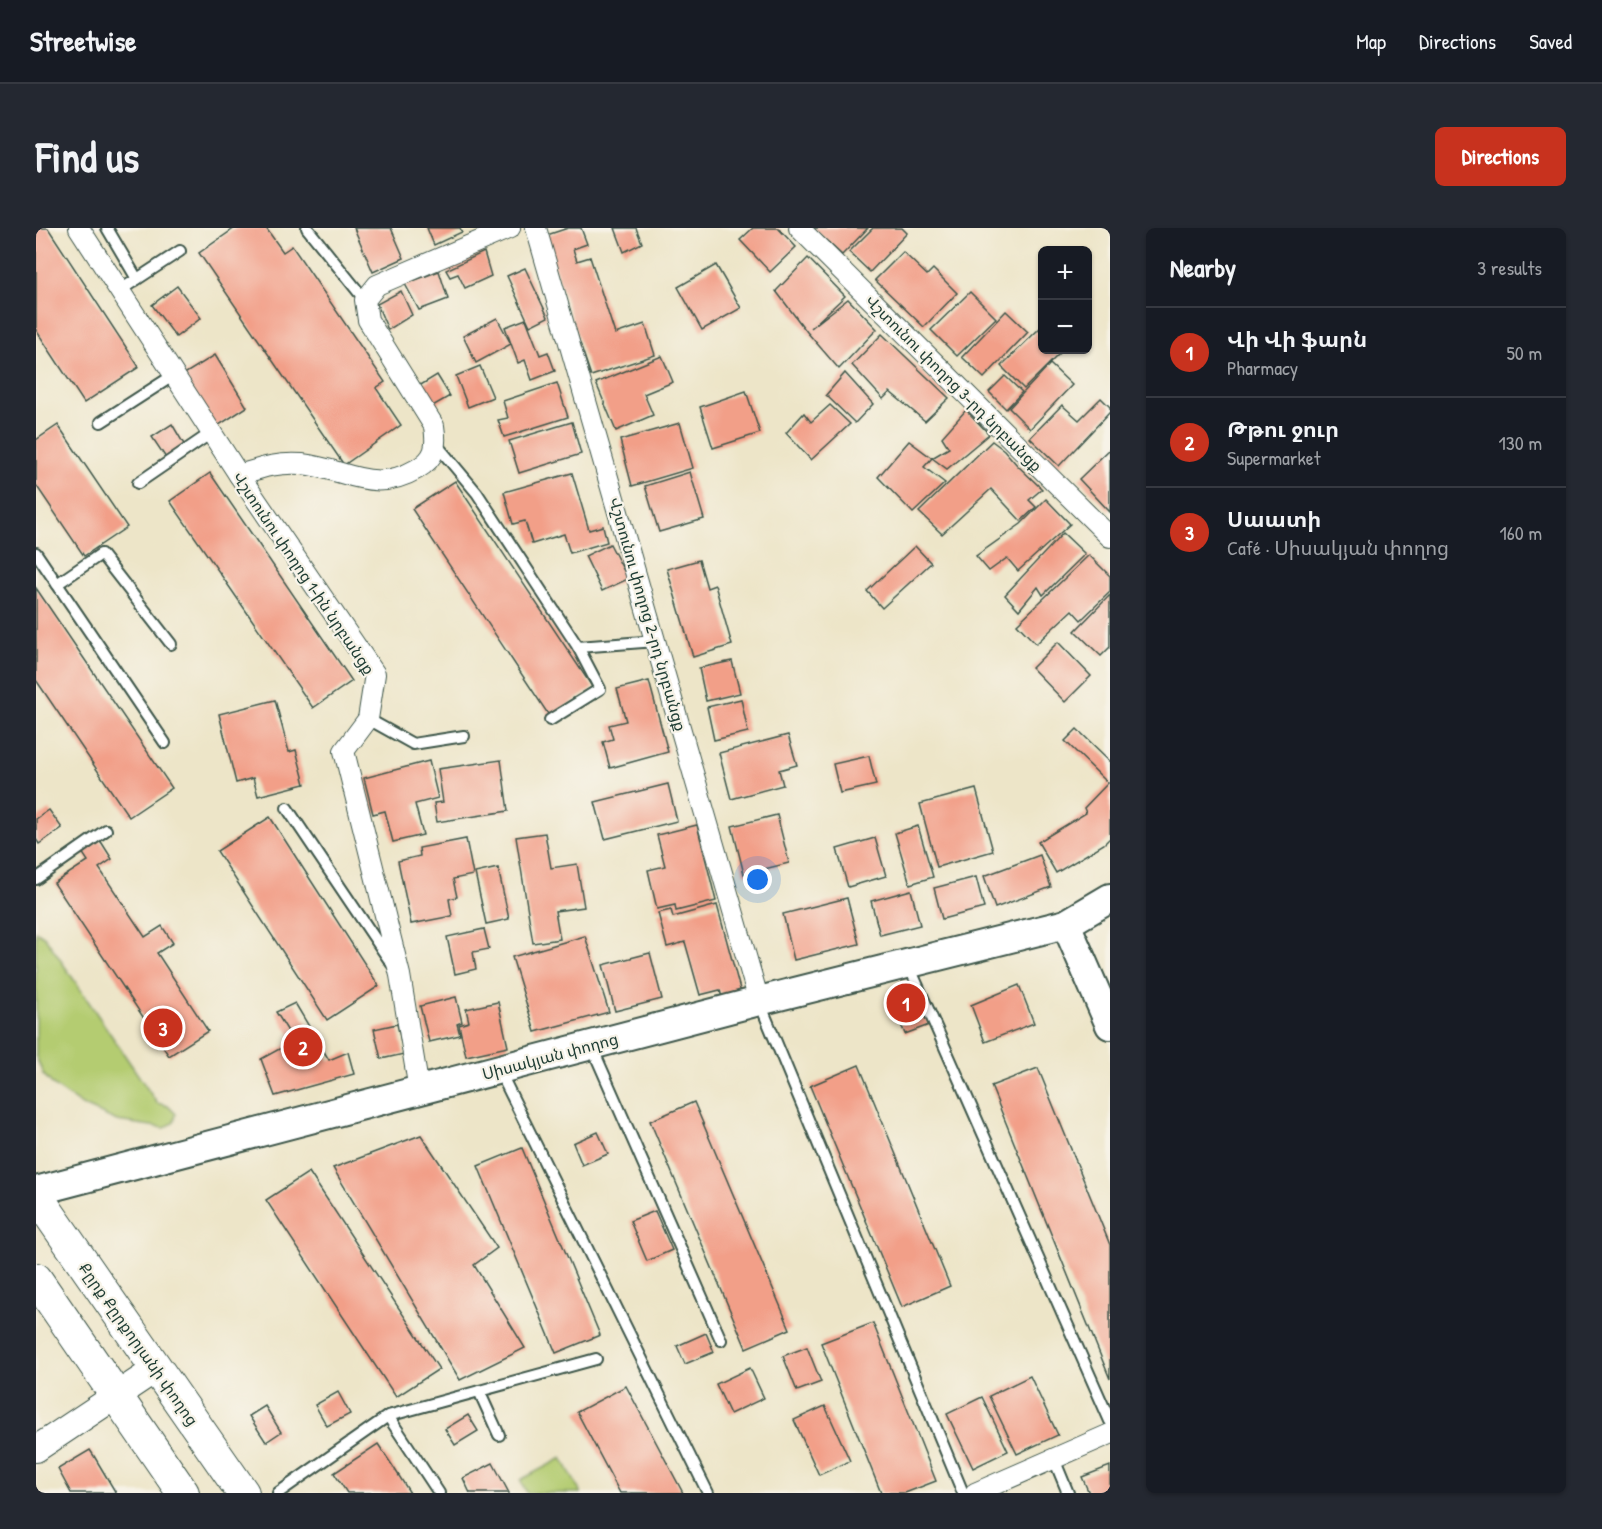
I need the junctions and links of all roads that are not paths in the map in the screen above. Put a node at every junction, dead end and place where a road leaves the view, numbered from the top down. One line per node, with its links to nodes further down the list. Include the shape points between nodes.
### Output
1 (79, 228): 9 (street, Վշտունու փողոց 1-ին նրբանցք)
2 (107, 228): 8 (lane)
3 (307, 228): 10 (lane)
4 (510, 228): 10 (street)
5 (536, 228): 20 (street, Վշտունու փողոց 2-րդ նրբանցք)
6 (799, 228): 17 (street, Վշտունու փողոց 3-րդ նրբանցք)
7 (180, 251): 8 (lane)
8 (137, 279): 9 (lane)
9 (120, 291): 11 (street, Վշտունու փողոց 1-ին նրբանցք)
10 (371, 292): 14 (street, via 368,320 434,426)
11 (174, 375): 12 (lane); 13 (street, Վշտունու փողոց 1-ին նրբանցք)
12 (101, 422)
13 (211, 433): 15 (street, Վշտունու փողոց 1-ին նրբանցք); 16 (lane)
14 (436, 444): 15 (street, via 427,463 404,477 380,482 303,464 274,464); 22 (lane, via 477,493)
15 (239, 475): 23 (street, Վշտունու փողոց 1-ին նրբանցք, via 375,674)
16 (138, 483)
17 (1110, 537)
18 (36, 553): 19 (lane)
19 (57, 584): 21 (lane, via 101,554); 26 (lane)
20 (656, 641): 22 (lane); 34 (street, Վշտունու փողոց 2-րդ նրբանցք)
21 (171, 644)
22 (578, 647): 24 (lane, via 600,689)
23 (368, 719): 25 (lane, via 413,744); 33 (street, Վշտունու փողոց 1-ին նրբանցք, via 344,751)
24 (550, 720)
25 (464, 736)
26 (165, 743)
27 (287, 808): 33 (lane)
28 (105, 830): 29 (lane)
29 (36, 879)
30 (1110, 898): 31 (main road, Սիսակյան փողոց)
31 (1066, 924): 32 (main road, Սիսակյան փողոց); 35 (main road)
32 (908, 962): 34 (main road, Սիսակյան փողոց); 47 (lane)
33 (400, 975): 38 (street, Վշտունու փողոց 1-ին նրբանցք)
34 (759, 1001): 36 (main road, Սիսակյան փողոց); 57 (lane)
35 (1110, 1025)
36 (591, 1045): 37 (main road, Սիսակյան փողոց); 41 (lane)
37 (499, 1069): 38 (main road, Սիսակյան փողոց); 56 (lane)
38 (419, 1090): 39 (main road, Սիսակյան փողոց)
39 (36, 1193): 43 (main road, Քըրք Քըրքորյանի փողոց)
40 (36, 1279): 45 (main road)
41 (721, 1340)
42 (596, 1359): 44 (lane)
43 (156, 1369): 45 (street); 53 (main road, Քըրք Քըրքորյանի փողոց)
44 (479, 1391): 46 (lane); 49 (lane)
45 (116, 1395): 50 (street); 52 (main road)
46 (388, 1416): 54 (lane); 55 (lane)
47 (1110, 1421)
48 (1110, 1434): 51 (street)
49 (499, 1436)
50 (36, 1449)
51 (1054, 1459): 58 (street); 59 (lane)
52 (183, 1493)
53 (243, 1493)
54 (278, 1493)
55 (439, 1493)
56 (708, 1493)
57 (963, 1493)
58 (975, 1493)
59 (1068, 1493)

